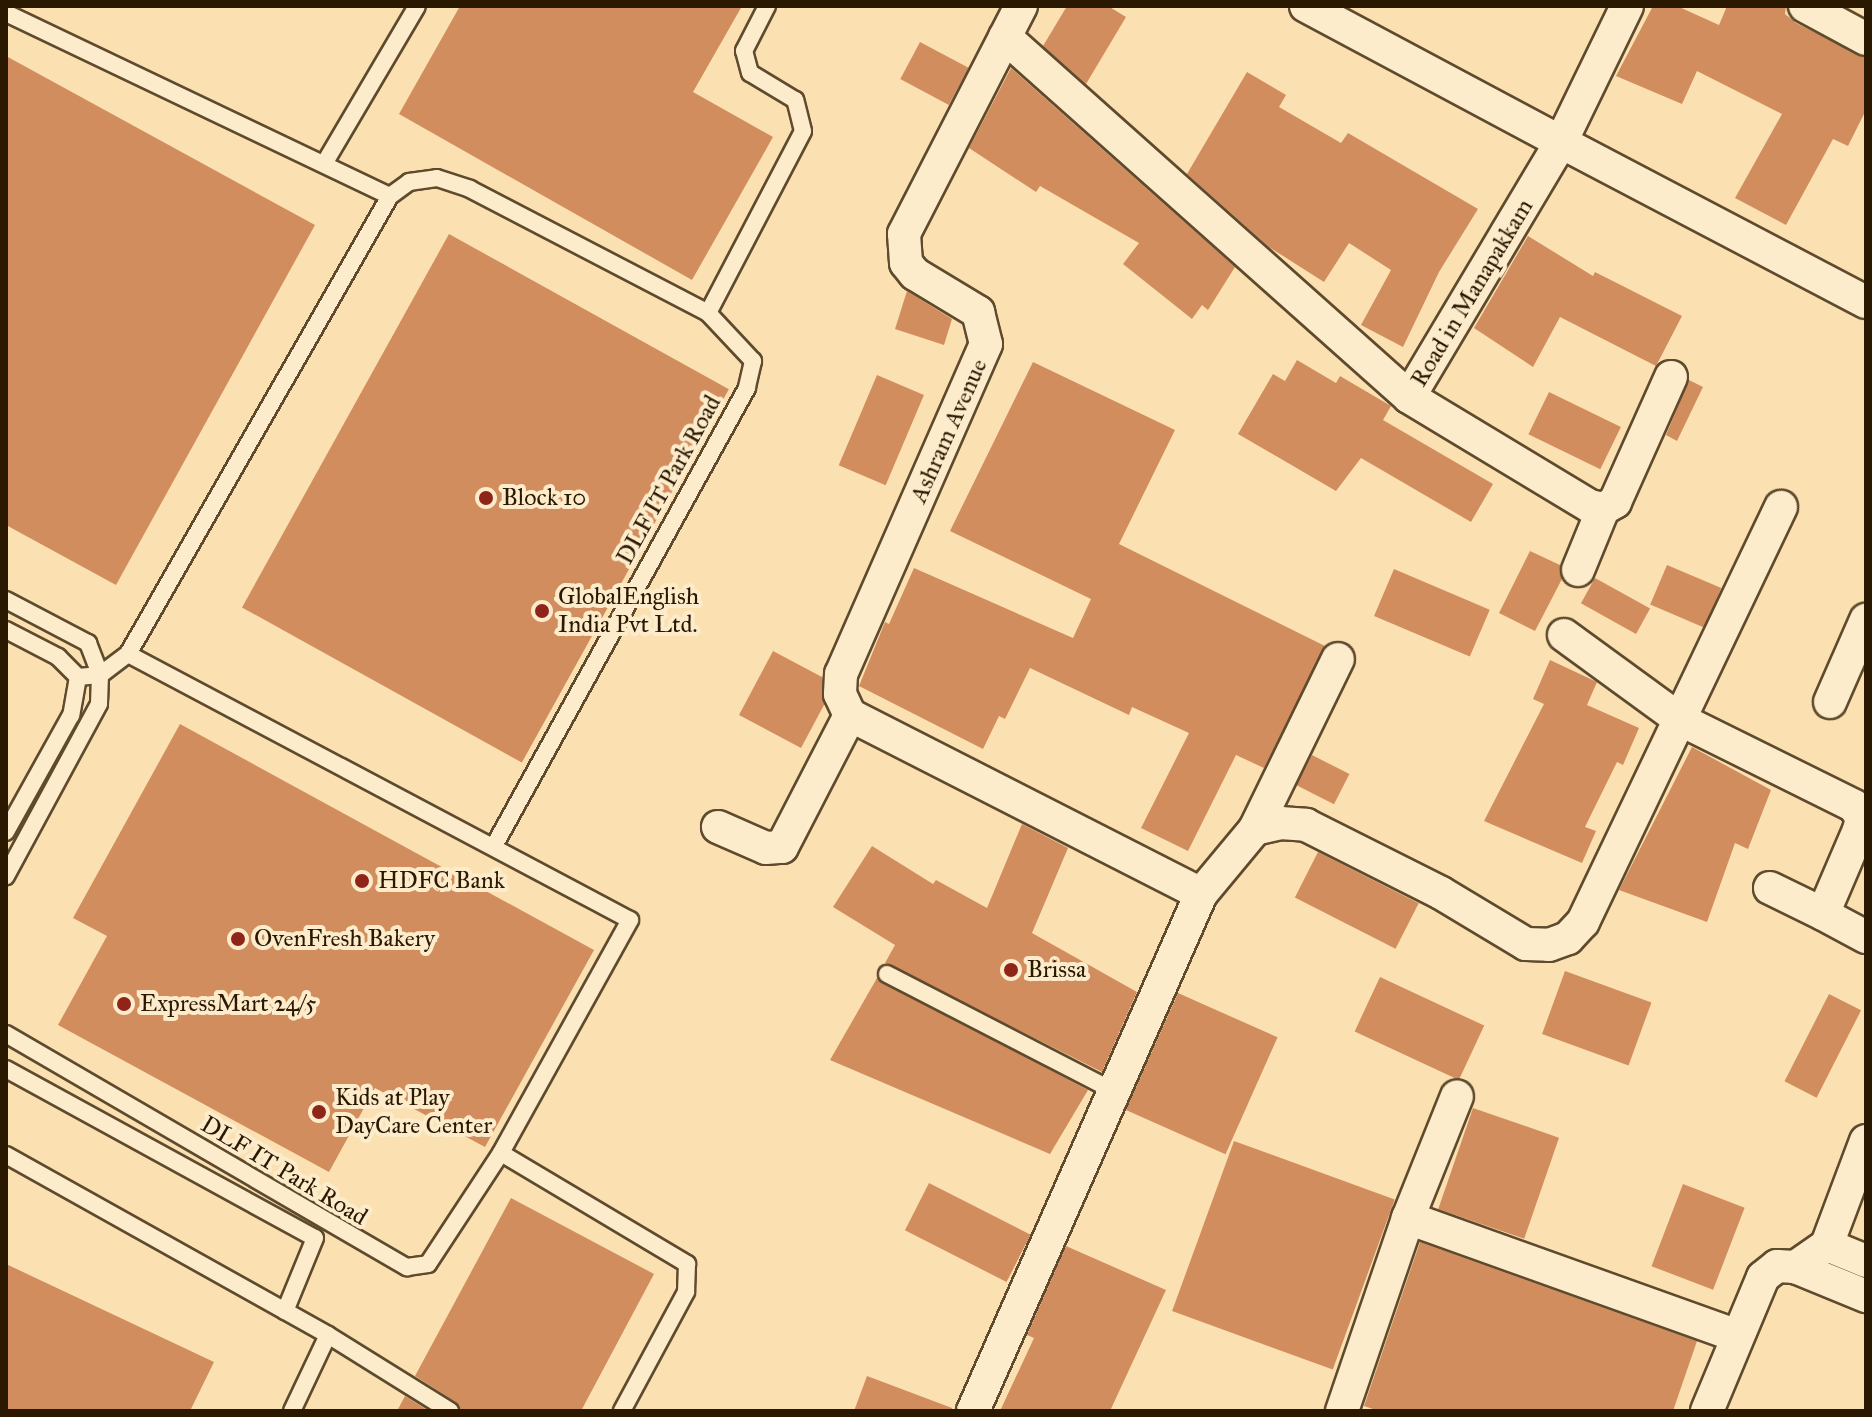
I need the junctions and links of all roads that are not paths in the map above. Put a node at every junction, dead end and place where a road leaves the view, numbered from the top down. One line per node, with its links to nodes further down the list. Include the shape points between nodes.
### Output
1 (417, 6): 11 (lane)
2 (767, 6): 14 (lane, via 744,51 750,73 795,100 803,131)
3 (1021, 6): 8 (street, Ashram Avenue)
4 (1306, 6): 10 (street)
5 (1627, 6): 10 (street, Road in Manapakkam)
6 (1805, 6): 9 (street)
7 (6, 13): 11 (lane)
8 (1005, 37): 16 (street, Road in Manapakkam); 29 (street, Ashram Avenue, via 904,234 906,263 915,274 978,312 986,344 841,674 840,694)
9 (1866, 39)
10 (1561, 142): 13 (street); 16 (street, Road in Manapakkam)
11 (324, 164): 12 (lane)
12 (390, 196): 14 (lane, DLF IT Park Road, via 409,182 437,178 470,189); 24 (lane)
13 (1866, 302)
14 (708, 313): 34 (lane, DLF IT Park Road, via 753,361 747,388)
15 (1671, 377): 18 (street, via 1615,502)
16 (1409, 397): 18 (street)
17 (1781, 507): 30 (street)
18 (1603, 509): 19 (street)
19 (1578, 570)
20 (6, 600): 26 (lane, via 88,643)
21 (1866, 620): 28 (street)
22 (6, 630): 27 (lane, via 58,657)
23 (1564, 635): 30 (street)
24 (128, 654): 26 (lane); 34 (lane, DLF IT Park Road)
25 (1338, 659): 32 (street)
26 (100, 675): 27 (lane); 35 (lane, via 99,704)
27 (78, 677): 33 (lane, via 71,715)
28 (1830, 702)
29 (850, 715): 31 (street, via 782,847 766,848); 37 (street)
30 (1679, 719): 32 (street, via 1583,922 1568,938 1549,945 1526,944 1441,893 1306,825 1280,823); 38 (street, via 1854,806 1862,818 1859,830)
31 (718, 827)
32 (1255, 829): 37 (street)
33 (6, 832)
34 (494, 846): 46 (lane, DLF IT Park Road, via 630,920)
35 (6, 876)
36 (1770, 888): 38 (street)
37 (1201, 894): 43 (street)
38 (1823, 914): 39 (street)
39 (1866, 937)
40 (887, 974): 43 (lane)
41 (6, 1034): 46 (lane, DLF IT Park Road, via 407,1267 428,1264)
42 (6, 1069): 53 (lane, via 315,1238)
43 (1116, 1092): 59 (street)
44 (1457, 1096): 48 (street)
45 (1866, 1141): 49 (street)
46 (501, 1153): 58 (lane, via 687,1264 686,1292)
47 (6, 1155): 53 (lane)
48 (1408, 1218): 55 (street); 60 (street)
49 (1827, 1245): 50 (street); 51 (street)
50 (1866, 1261)
51 (1795, 1267): 52 (street); 55 (street, via 1777,1266 1763,1277)
52 (1866, 1296)
53 (285, 1311): 54 (lane)
54 (328, 1335): 56 (lane); 57 (lane)
55 (1735, 1335): 61 (street)
56 (292, 1411)
57 (450, 1411)
58 (622, 1411)
59 (973, 1411)
60 (1342, 1411)
61 (1707, 1411)

